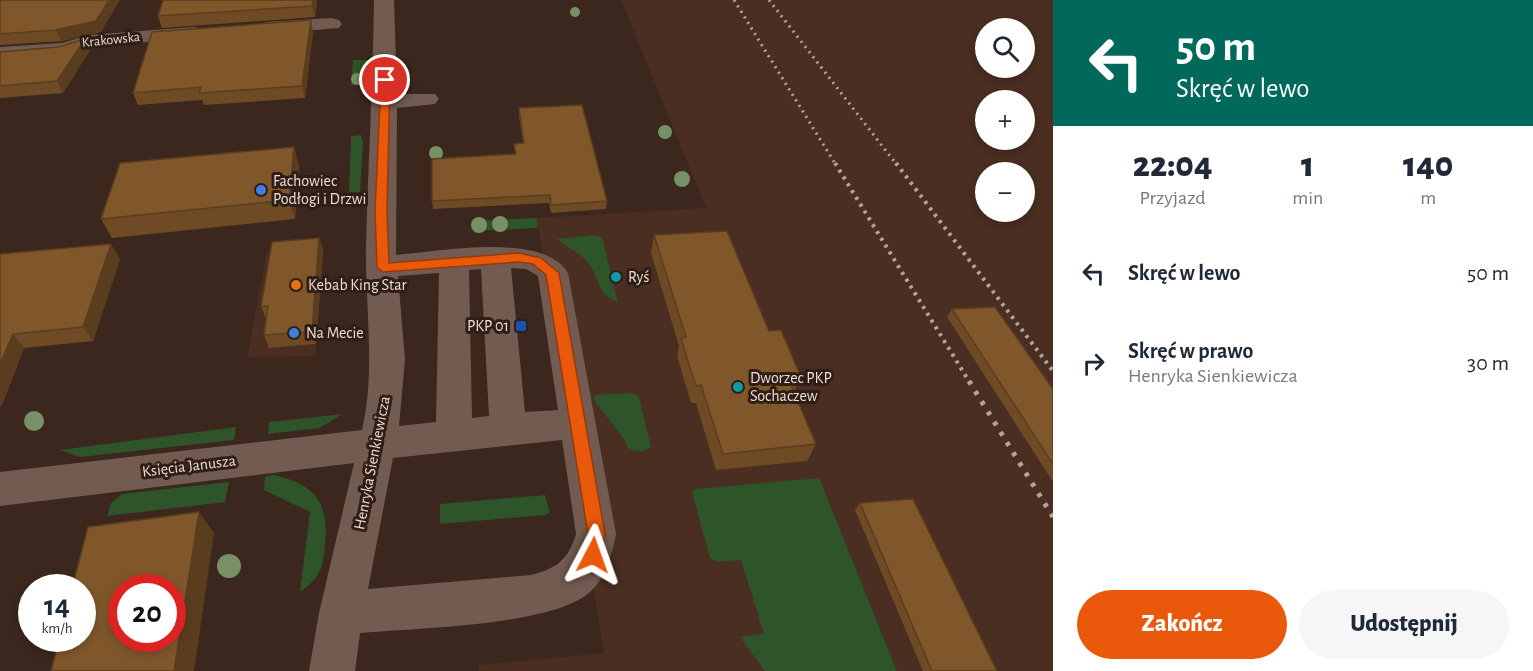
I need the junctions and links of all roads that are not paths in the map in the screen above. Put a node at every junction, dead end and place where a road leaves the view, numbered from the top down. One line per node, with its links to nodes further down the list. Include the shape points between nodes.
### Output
1 (384, 0): 9 (street, Henryka Sienkiewicza)
2 (332, 24): 3 (street)
3 (251, 30)
4 (216, 32): 5 (street, Krakowska, via 89,41)
5 (64, 49): 6 (street, Krakowska); 7 (street, via 68,56)
6 (0, 54)
7 (60, 74)
8 (427, 99): 9 (street)
9 (385, 102): 12 (street, Henryka Sienkiewicza)
10 (495, 258): 11 (street); 13 (street, via 537,261 552,273); 14 (street)
11 (454, 262): 12 (street); 15 (street)
12 (383, 267): 16 (street, Henryka Sienkiewicza, via 388,360)
13 (579, 423): 14 (street, Księcia Janusza); 18 (street, via 596,534 593,555 571,582 555,591 531,596)
14 (508, 429): 15 (street, Księcia Janusza)
15 (454, 435): 16 (street, Księcia Janusza)
16 (378, 444): 17 (street, Księcia Janusza); 18 (street, Henryka Sienkiewicza)
17 (0, 489)
18 (341, 613): 19 (street, Henryka Sienkiewicza)
19 (332, 671)

